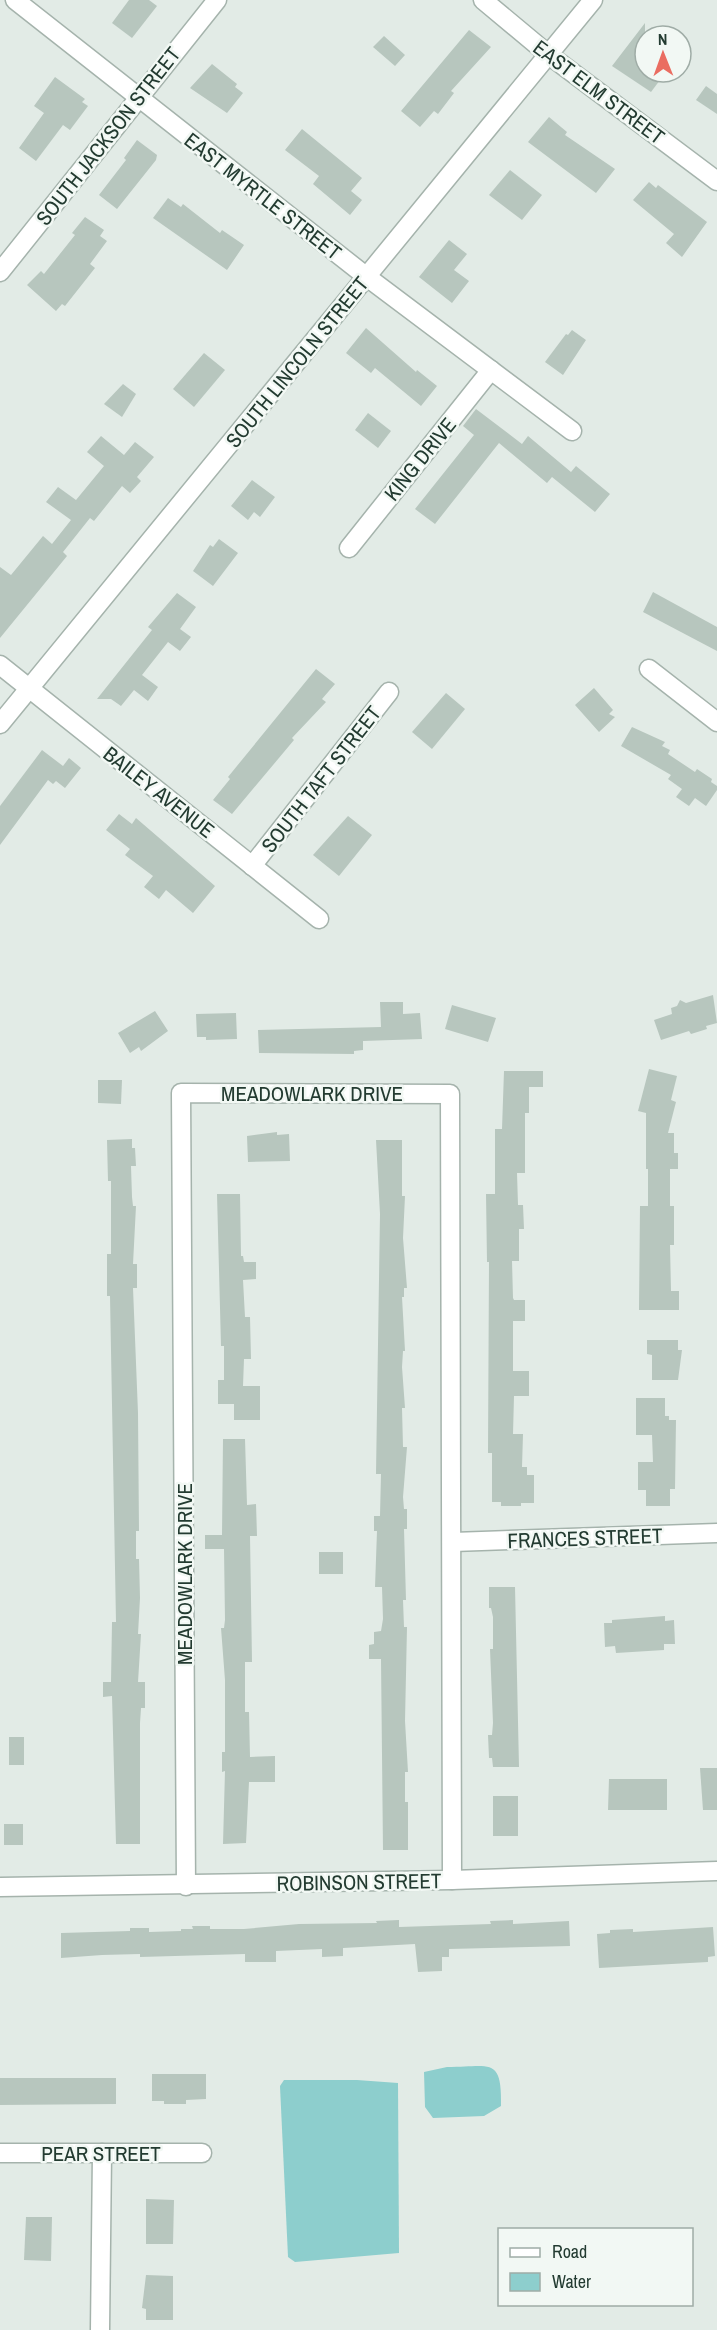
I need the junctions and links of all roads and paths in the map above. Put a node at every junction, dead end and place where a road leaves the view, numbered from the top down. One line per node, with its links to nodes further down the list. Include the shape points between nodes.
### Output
1 (15, 0): 6 (street, EAST MYRTLE STREET)
2 (217, 0): 6 (street, SOUTH JACKSON STREET)
3 (483, 0): 5 (street, EAST ELM STREET)
4 (593, 0): 5 (street, SOUTH LINCOLN STREET)
5 (549, 55): 7 (street, EAST ELM STREET); 9 (street, SOUTH LINCOLN STREET)
6 (137, 98): 8 (street, SOUTH JACKSON STREET); 9 (street, EAST MYRTLE STREET)
7 (717, 181)
8 (0, 272)
9 (367, 277): 10 (street, EAST MYRTLE STREET); 15 (street, SOUTH LINCOLN STREET)
10 (492, 370): 11 (street, EAST MYRTLE STREET); 12 (street, KING DRIVE)
11 (572, 431)
12 (349, 548)
13 (0, 665): 15 (street, BAILEY AVENUE)
14 (649, 669): 17 (street)
15 (28, 688): 18 (street, SOUTH LINCOLN STREET); 19 (street, BAILEY AVENUE)
16 (389, 692): 19 (street, SOUTH TAFT STREET)
17 (717, 722)
18 (0, 724)
19 (252, 866): 20 (street, BAILEY AVENUE)
20 (319, 920)
21 (717, 1533): 22 (street, FRANCES STREET)
22 (453, 1542): 24 (street, MEADOWLARK DRIVE); 25 (street, MEADOWLARK DRIVE, via 450,1094 181,1093)
23 (717, 1871): 24 (street, ROBINSON STREET)
24 (452, 1881): 25 (street, ROBINSON STREET)
25 (186, 1886): 26 (street, ROBINSON STREET)
26 (0, 1887)
27 (102, 2152): 28 (street, PEAR STREET); 29 (street, PEAR STREET); 30 (street)
28 (202, 2152)
29 (0, 2153)
30 (100, 2330)

